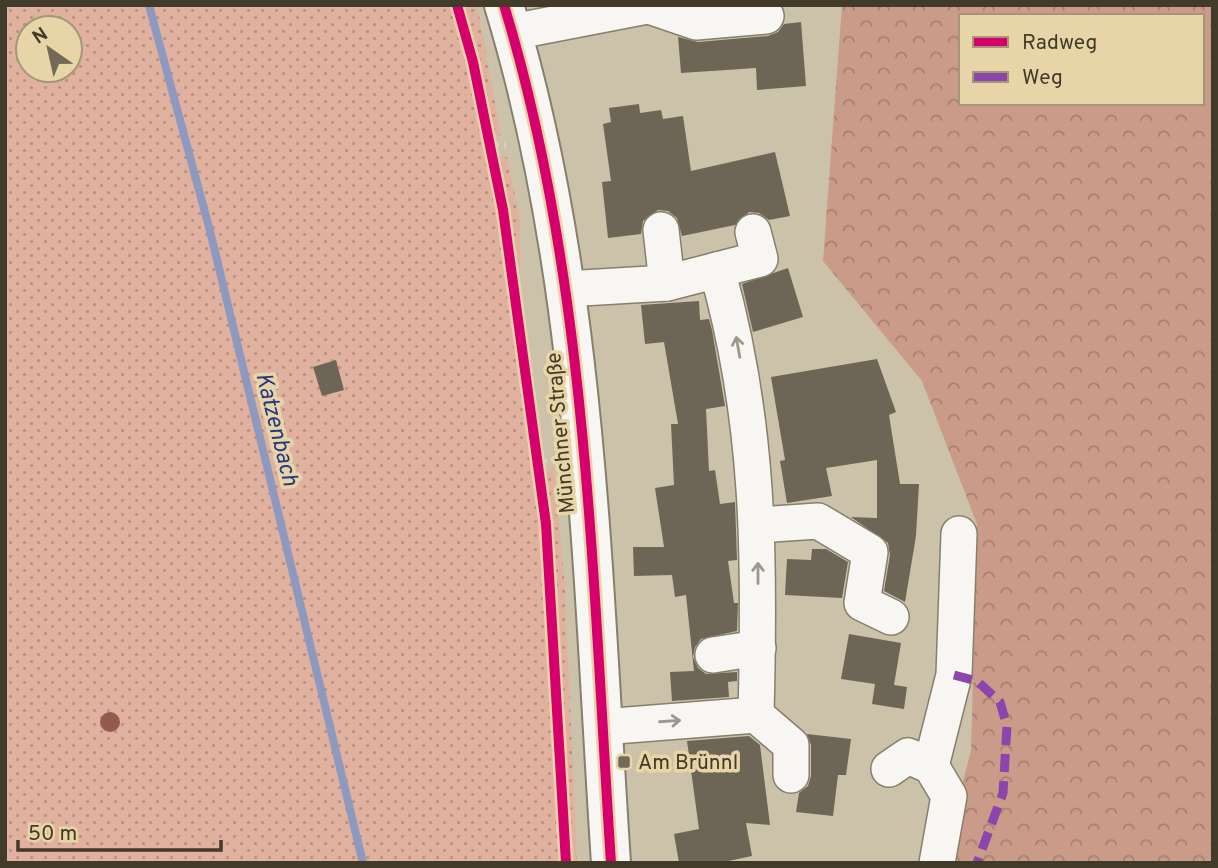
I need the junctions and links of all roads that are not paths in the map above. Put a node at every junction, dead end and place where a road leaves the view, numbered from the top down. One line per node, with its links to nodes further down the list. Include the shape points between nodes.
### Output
1 (648, 6): 2 (street, via 696,22); 3 (street, Münchner Straße)
2 (766, 16)
3 (508, 18): 8 (main road, Münchner Straße, via 528,93)
4 (661, 230): 7 (street)
5 (753, 232): 6 (street, via 760,259)
6 (718, 270): 7 (street); 9 (street, one-way to 6, via 742,370)
7 (667, 283): 8 (street)
8 (565, 289): 15 (main road, Münchner Straße, via 583,455)
9 (758, 525): 11 (street, via 818,521 870,552 862,603); 12 (street, one-way to 9)
10 (959, 534): 16 (street, via 954,675)
11 (891, 617)
12 (758, 648): 13 (street); 14 (street)
13 (713, 656)
14 (756, 715): 15 (street, one-way to 14); 18 (street, via 792,745)
15 (602, 727): 19 (main road, Münchner Straße)
16 (931, 766): 17 (street, via 908,756); 20 (street, via 949,796)
17 (889, 769)
18 (791, 775)
19 (611, 863)
20 (937, 863)

